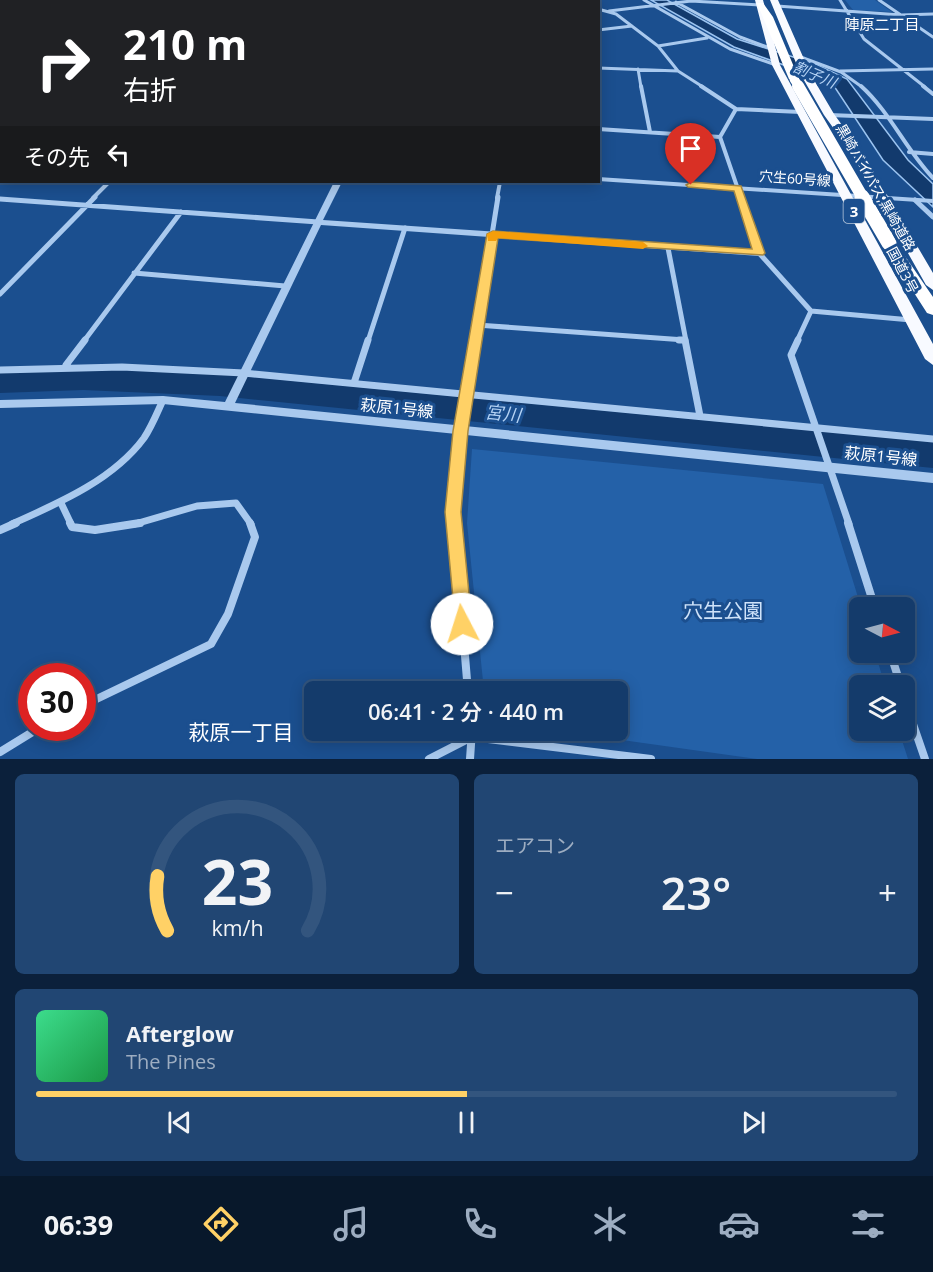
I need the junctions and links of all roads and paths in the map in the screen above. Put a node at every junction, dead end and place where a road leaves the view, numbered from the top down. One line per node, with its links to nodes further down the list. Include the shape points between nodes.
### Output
1 (644, 0): 8 (street)
2 (691, 0): 5 (street); 6 (street)
3 (840, 0): 10 (street)
4 (879, 0): 13 (street)
5 (675, 2): 8 (street); 19 (street)
6 (759, 3): 19 (highway, 3, via 769,17)
7 (776, 3): 10 (street); 20 (highway, 国道3号 / 3)
8 (655, 6): 11 (street); 17 (street)
9 (600, 10): 11 (street)
10 (846, 11): 13 (street); 24 (street, via 864,39)
11 (609, 12): 14 (street)
12 (933, 14): 13 (street)
13 (901, 15): 16 (street)
14 (632, 26): 15 (street); 18 (street)
15 (600, 30)
16 (933, 37)
17 (708, 38): 18 (street); 19 (street)
18 (658, 45): 25 (street)
19 (775, 56): 27 (highway, 3); 30 (highway, 国道3号 / 3)
20 (799, 58): 26 (street); 27 (highway, 国道3号 / 3)
21 (600, 68): 22 (street)
22 (638, 69): 25 (street); 35 (street)
23 (933, 69): 24 (street)
24 (902, 70): 26 (street); 28 (street)
25 (678, 71): 29 (street)
26 (840, 71): 32 (street, via 863,89)
27 (797, 77): 31 (highway, 国道3号 / 3); 62 (highway, 黒崎バイパス;黒崎道路 / 3, bridge, via 888,243)
28 (933, 94)
29 (736, 109): 30 (street); 36 (street)
30 (801, 112): 45 (highway, 国道3号 / 3)
31 (829, 115): 32 (street); 46 (highway, 国道3号 / 3)
32 (882, 116): 33 (street); 37 (street)
33 (933, 119)
34 (600, 129): 35 (street)
35 (650, 132): 36 (street)
36 (720, 137): 44 (street)
37 (909, 152): 38 (street); 39 (street)
38 (933, 154)
39 (933, 178)
40 (600, 179): 44 (street, 穴生60号線)
41 (108, 183): 50 (street)
42 (338, 183): 53 (street)
43 (500, 183): 55 (street)
44 (738, 188): 45 (street, 穴生60号線); 57 (street)
45 (845, 195): 46 (street, 穴生60号線); 64 (highway, 国道3号 / 3)
46 (881, 197): 48 (street, 穴生60号線); 59 (highway, 国道3号 / 3)
47 (0, 198): 50 (street)
48 (917, 200): 49 (street, 穴生60号線); 52 (street)
49 (933, 201)
50 (86, 205): 51 (street); 61 (street)
51 (182, 212): 53 (street); 58 (street)
52 (933, 217)
53 (318, 222): 54 (street); 60 (street)
54 (405, 228): 55 (street); 71 (street)
55 (493, 234): 56 (street); 65 (street)
56 (668, 248): 57 (street); 66 (street)
57 (759, 253): 63 (street)
58 (134, 273): 60 (street); 68 (street)
59 (933, 285)
60 (285, 286): 70 (street)
61 (0, 294)
62 (933, 309)
63 (811, 311): 64 (street); 78 (street, via 791,355)
64 (912, 320): 67 (highway, 国道3号 / 3)
65 (477, 325): 66 (street); 72 (street)
66 (685, 340): 76 (street)
67 (933, 359)
68 (66, 365): 69 (street); 70 (street, via 154,366)
69 (0, 370)
70 (242, 375): 71 (street); 74 (street)
71 (354, 383): 72 (street)
72 (466, 398): 76 (street); 77 (street)
73 (163, 400): 74 (street, 萩原1号線); 75 (street, 萩原1号線); 82 (street, via 128,458)
74 (229, 403): 77 (street, 萩原1号線)
75 (0, 404)
76 (700, 416): 78 (street)
77 (462, 427): 80 (street, 萩原1号線); 85 (street, via 453,512)
78 (818, 431): 79 (street); 80 (street)
79 (933, 438)
80 (829, 463): 81 (street, 萩原1号線); 84 (street)
81 (933, 478)
82 (61, 503): 83 (street); 86 (street, via 72,527 93,532 128,527 219,501 236,503 249,520 255,537 228,614 211,644)
83 (0, 530)
84 (872, 597)
85 (467, 681)
86 (96, 699)
87 (915, 730): 96 (street)
88 (18, 741): 92 (street)
89 (460, 741): 93 (street)
90 (471, 741): 94 (street)
91 (522, 741): 95 (street)
92 (0, 752)
93 (429, 759)
94 (470, 759)
95 (651, 759)
96 (925, 759)

